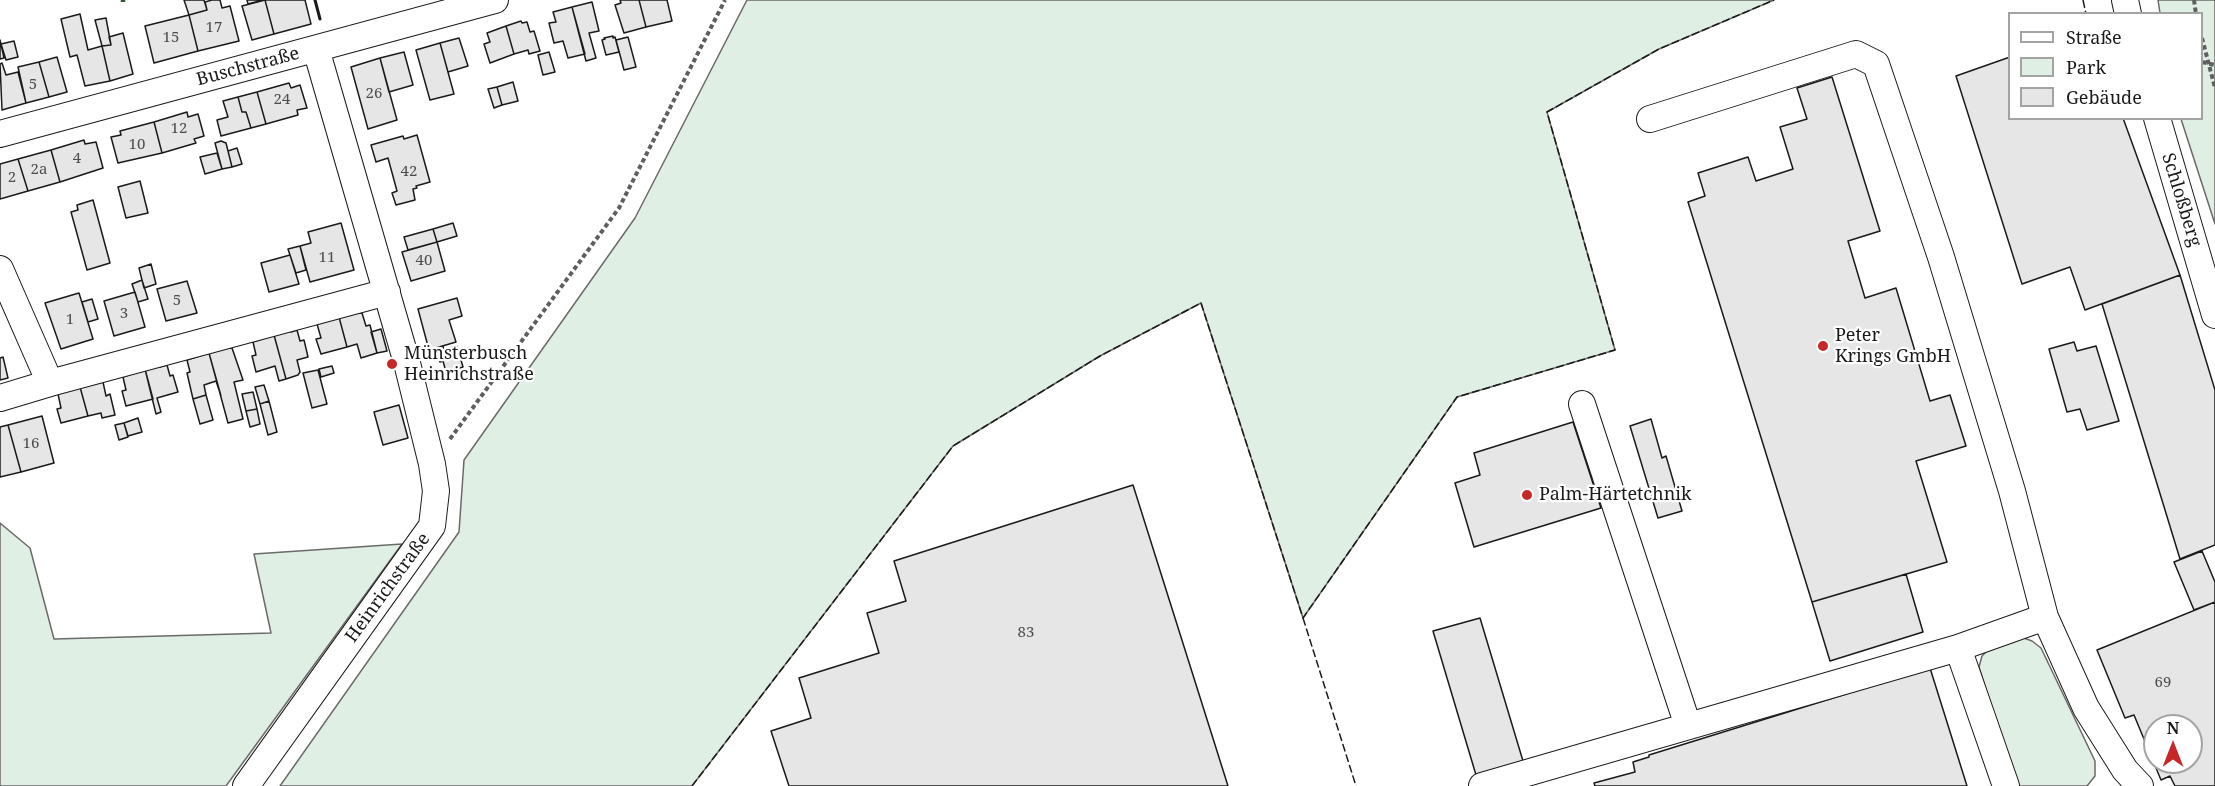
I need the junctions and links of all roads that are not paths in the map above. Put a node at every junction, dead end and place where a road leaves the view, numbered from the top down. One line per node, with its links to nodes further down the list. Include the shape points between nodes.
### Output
1 (495, 0): 2 (street, Buschstraße)
2 (316, 49): 5 (street, Buschstraße); 7 (street, Heinrichstraße)
3 (1650, 119): 12 (street, via 1856,54 1876,64 1941,257 2012,490)
4 (2158, 120): 8 (street, Schloßberg)
5 (0, 134)
6 (0, 269): 9 (street)
7 (387, 292): 9 (street); 16 (street, Heinrichstraße, via 432,464 436,490 432,526)
8 (2215, 315)
9 (50, 383): 10 (street)
10 (0, 398)
11 (1582, 404): 14 (street)
12 (2045, 617): 13 (street); 15 (street, via 2086,708)
13 (1958, 648): 14 (street); 18 (street)
14 (1688, 726): 17 (street)
15 (2125, 780)
16 (246, 786)
17 (1482, 786)
18 (2006, 786)

